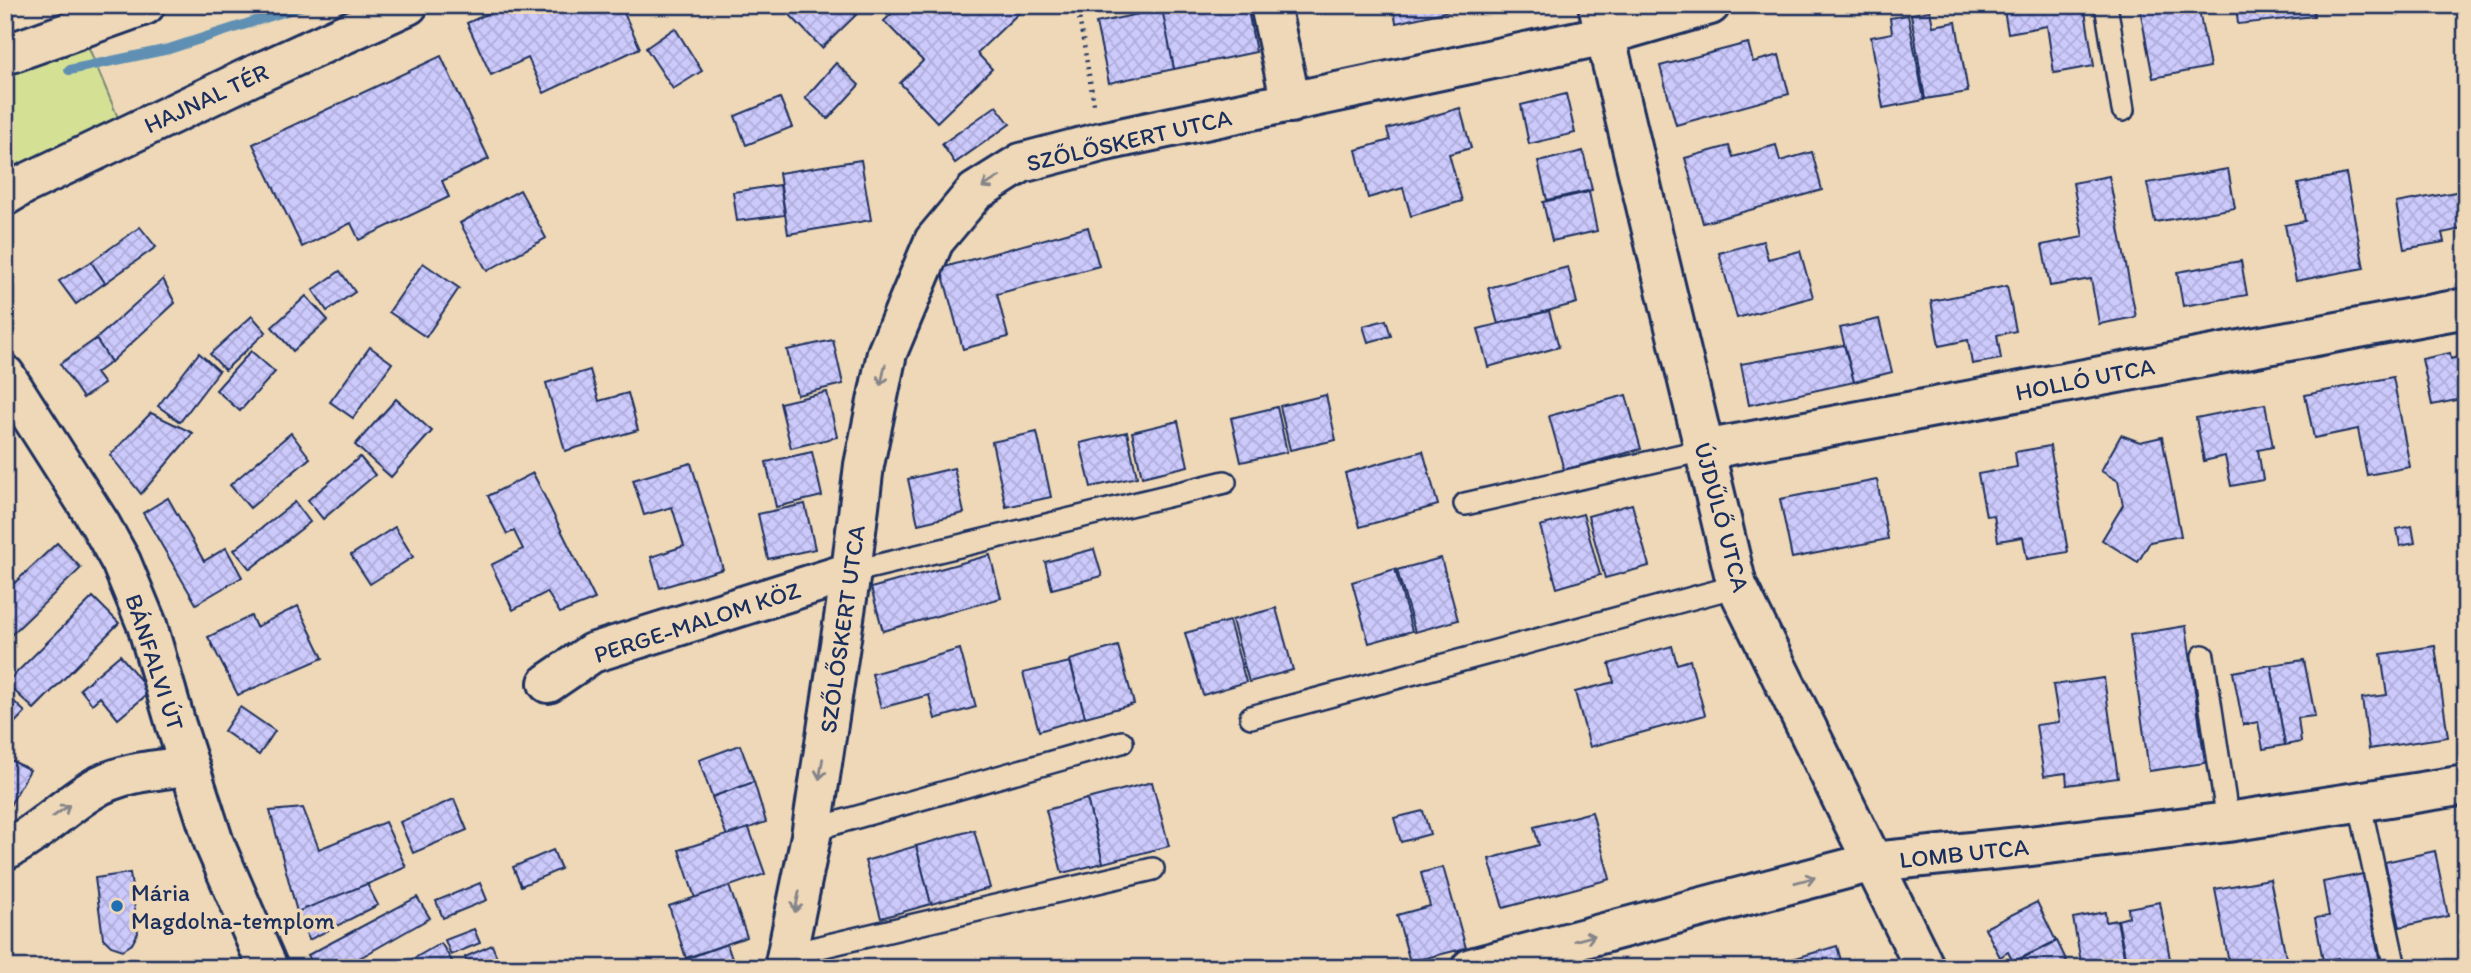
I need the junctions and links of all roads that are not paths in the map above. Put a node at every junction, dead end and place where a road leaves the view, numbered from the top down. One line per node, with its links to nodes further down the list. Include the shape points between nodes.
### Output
1 (145, 5): 7 (street)
2 (1270, 5): 8 (street)
3 (1710, 5): 6 (street, SZŐLŐSKERT UTCA)
4 (2106, 5): 9 (lane)
5 (389, 9): 10 (street, HAJNAL TÉR)
6 (1602, 20): 8 (street, SZŐLŐSKERT UTCA); 13 (street, ÚJDŰLŐ UTCA)
7 (5, 55)
8 (1291, 103): 16 (street, SZŐLŐSKERT UTCA, one-way to 16, via 1021,163 975,192 934,241 887,354 864,465)
9 (2123, 110)
10 (5, 196)
11 (2466, 308): 13 (street, HOLLÓ UTCA)
12 (5, 375): 22 (street, BÁNFALVI ÚT, via 121,562 147,625)
13 (1704, 450): 15 (lane); 17 (street, ÚJDŰLŐ UTCA)
14 (1225, 482): 16 (lane)
15 (1465, 504)
16 (851, 572): 19 (street, PERGE-MALOM KÖZ, via 592,653); 26 (street, SZŐLŐSKERT UTCA, one-way to 26)
17 (1737, 586): 20 (lane); 28 (street, ÚJDŰLŐ UTCA)
18 (2203, 656): 25 (lane)
19 (548, 683)
20 (1251, 717)
21 (1122, 742): 26 (lane, via 829,825)
22 (189, 766): 27 (street, one-way to 22, via 114,778); 31 (street, BÁNFALVI ÚT, via 214,843)
23 (2466, 785): 24 (street, LOMB UTCA)
24 (2358, 800): 25 (street, LOMB UTCA); 34 (lane)
25 (2228, 822): 28 (street, LOMB UTCA)
26 (811, 836): 30 (street, SZŐLŐSKERT UTCA, one-way to 30)
27 (5, 850)
28 (1873, 862): 32 (street, LOMB UTCA, one-way to 28); 33 (street, ÚJDŰLŐ UTCA)
29 (1153, 869): 30 (lane)
30 (785, 962)
31 (268, 968)
32 (1471, 968)
33 (1924, 968)
34 (2395, 968)

